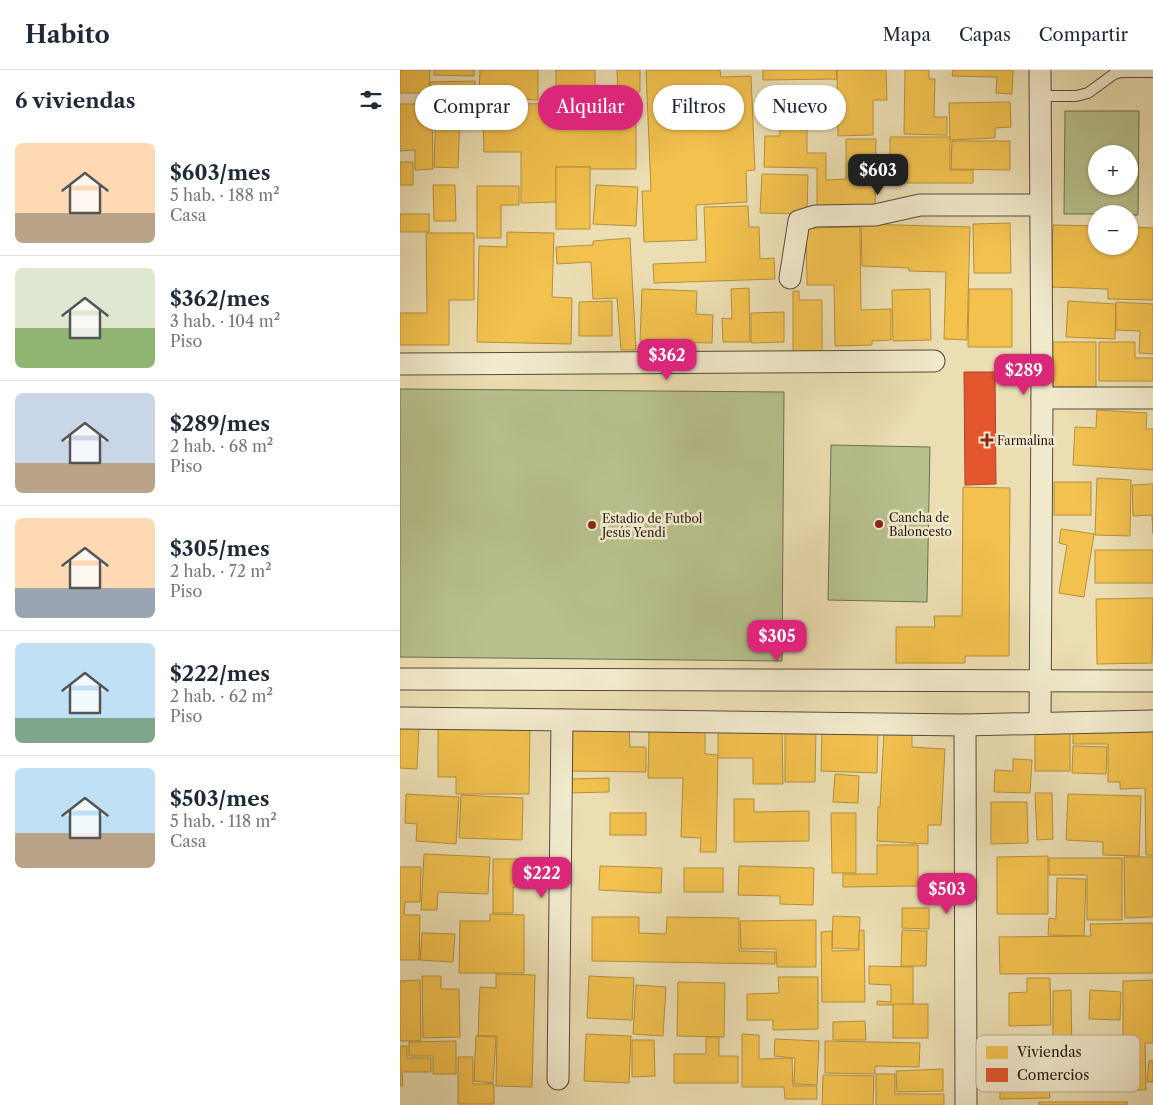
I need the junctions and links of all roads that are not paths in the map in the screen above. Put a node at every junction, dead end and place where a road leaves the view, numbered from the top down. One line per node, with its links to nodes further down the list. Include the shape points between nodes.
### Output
1 (1040, 70): 3 (street)
2 (1153, 72): 3 (lane, via 1114,74 1088,93 1076,96)
3 (1040, 96): 4 (street)
4 (1040, 205): 5 (street, via 920,205 875,215 815,216 799,221); 8 (street)
5 (790, 278)
6 (934, 361): 7 (street)
7 (400, 364)
8 (1042, 398): 9 (street); 11 (street)
9 (1153, 398)
10 (400, 679): 11 (street)
11 (1040, 681): 12 (street); 16 (street)
12 (1153, 681)
13 (400, 718): 14 (street)
14 (562, 720): 17 (street); 18 (street)
15 (1153, 721): 16 (street)
16 (1040, 723): 17 (street)
17 (965, 725): 19 (street)
18 (558, 1078)
19 (966, 1105)

